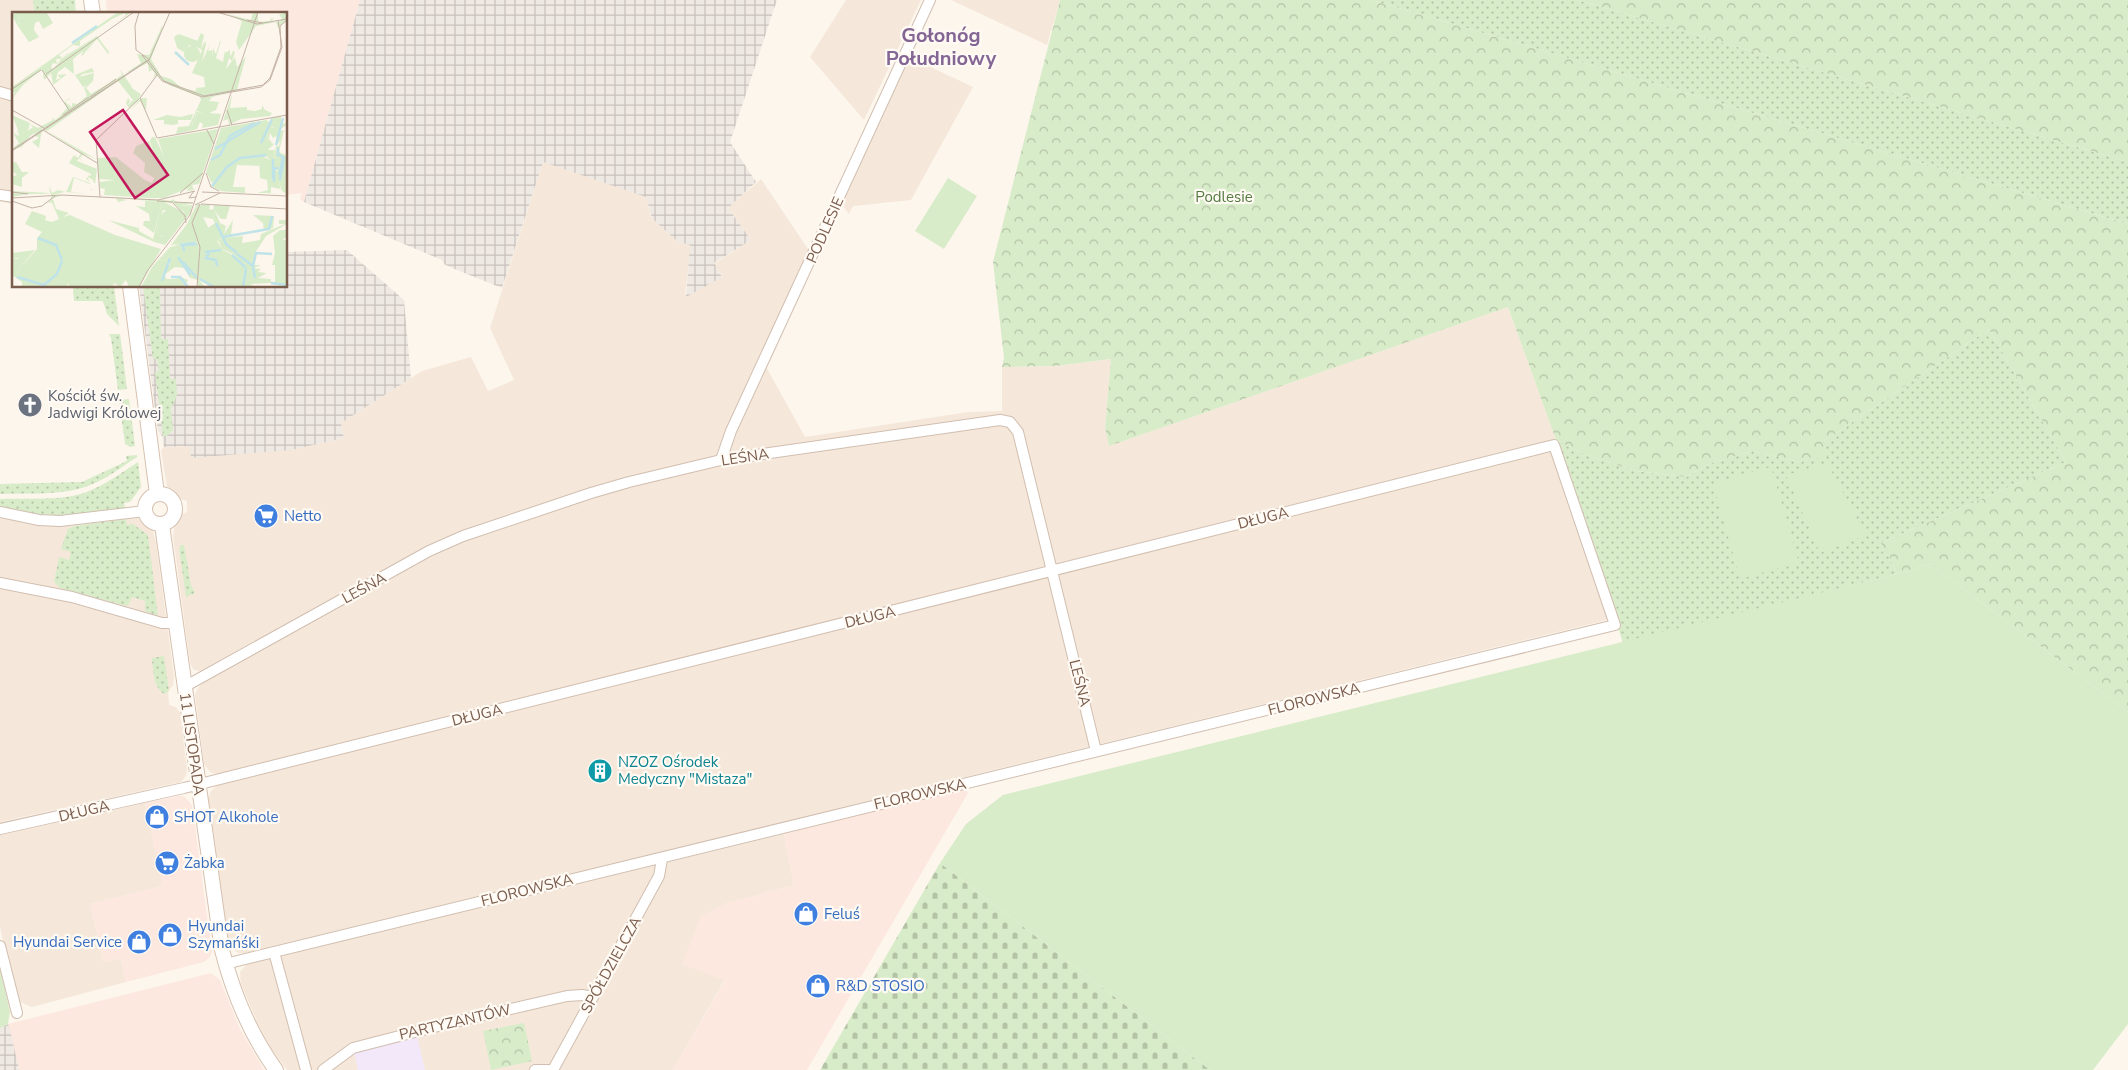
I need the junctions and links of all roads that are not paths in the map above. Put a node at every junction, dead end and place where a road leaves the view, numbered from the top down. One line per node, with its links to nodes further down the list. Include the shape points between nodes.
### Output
1 (930, 0): 3 (street, PODLESIE, via 731,431)
2 (130, 288): 4 (street)
3 (721, 460): 8 (street, LEŚNA, via 1000,420 1010,422 1018,432); 12 (street, LEŚNA, via 629,482 463,536 428,551)
4 (157, 494): 5 (street, via 149,499); 7 (street, via 171,498 176,507 173,519)
5 (145, 511): 6 (street, via 60,521); 7 (street, via 149,520)
6 (0, 512)
7 (162, 525): 10 (street, 11 LISTOPADA)
8 (1052, 571): 11 (street, DŁUGA, via 1554,445); 13 (street, LEŚNA); 14 (street, DŁUGA)
9 (0, 583): 10 (street, via 72,597 162,623)
10 (176, 623): 12 (street, 11 LISTOPADA)
11 (1615, 626): 13 (street, FLOROWSKA)
12 (184, 687): 14 (street, 11 LISTOPADA)
13 (1096, 751): 16 (street, FLOROWSKA)
14 (198, 784): 15 (street, DŁUGA); 19 (street, 11 LISTOPADA)
15 (0, 829)
16 (662, 859): 18 (street, FLOROWSKA); 20 (street, SPÓŁDZIELCZA, via 660,876)
17 (0, 946): 21 (street)
18 (274, 952): 19 (street, FLOROWSKA); 23 (street)
19 (225, 964): 22 (street, 11 LISTOPADA, via 248,1023)
20 (594, 997): 24 (street, PARTYZANTÓW, via 567,996 392,1037 353,1048); 27 (street, SPÓŁDZIELCZA)
21 (17, 1014)
22 (276, 1070)
23 (306, 1070)
24 (323, 1070)
25 (534, 1070): 26 (street)
26 (548, 1070)
27 (553, 1070)

